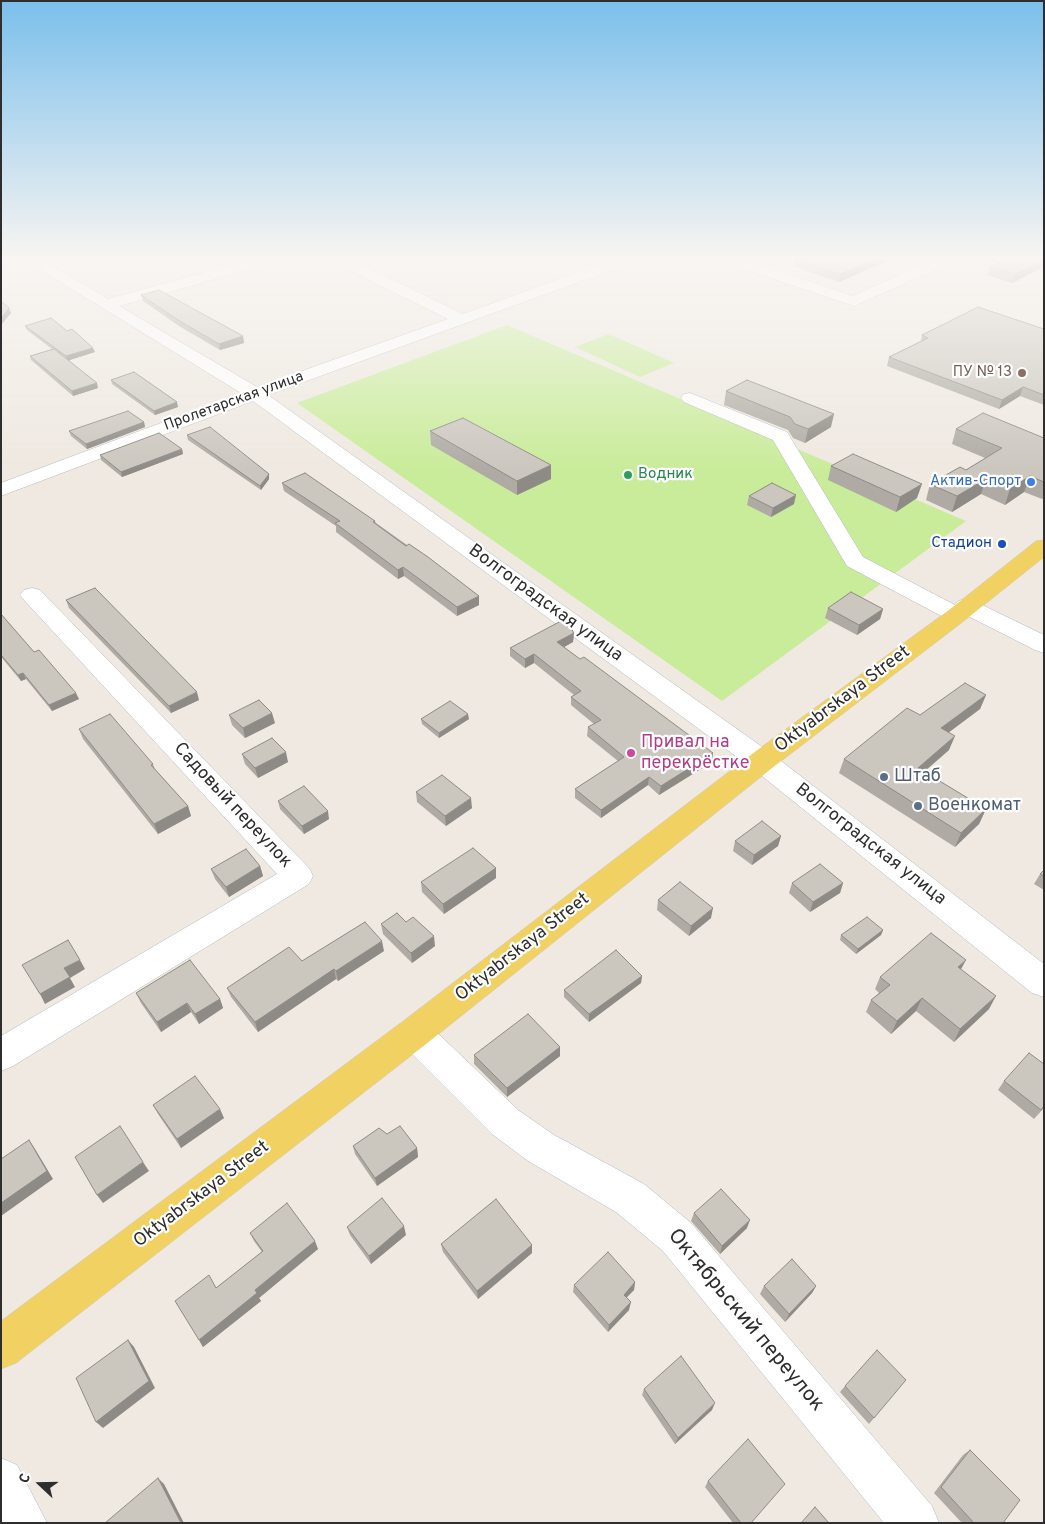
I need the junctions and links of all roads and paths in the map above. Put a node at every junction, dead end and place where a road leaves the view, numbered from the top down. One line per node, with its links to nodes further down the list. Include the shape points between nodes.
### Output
1 (143, 327): 3 (street, Волгоградская улица)
2 (440, 327): 3 (street, Пролетарская улица)
3 (255, 394): 5 (street, Пролетарская улица); 10 (street, Волгоградская улица)
4 (690, 398): 8 (street, via 780,436 855,561)
5 (1, 490)
6 (1044, 546): 8 (main road, Oktyabrskaya Street)
7 (32, 594): 13 (street, Садовый переулок, via 298,876)
8 (961, 610): 9 (street); 10 (main road, Oktyabrskaya Street)
9 (1044, 644)
10 (762, 761): 11 (street, Волгоградская улица); 12 (main road, Oktyabrskaya Street)
11 (1044, 983)
12 (414, 1033): 14 (main road, Oktyabrskaya Street); 17 (street, Октябрьский переулок, via 505,1122 541,1148 630,1198 676,1236)
13 (1, 1055)
14 (1, 1348)
15 (1, 1481): 16 (street)
16 (22, 1523)
17 (914, 1523)

